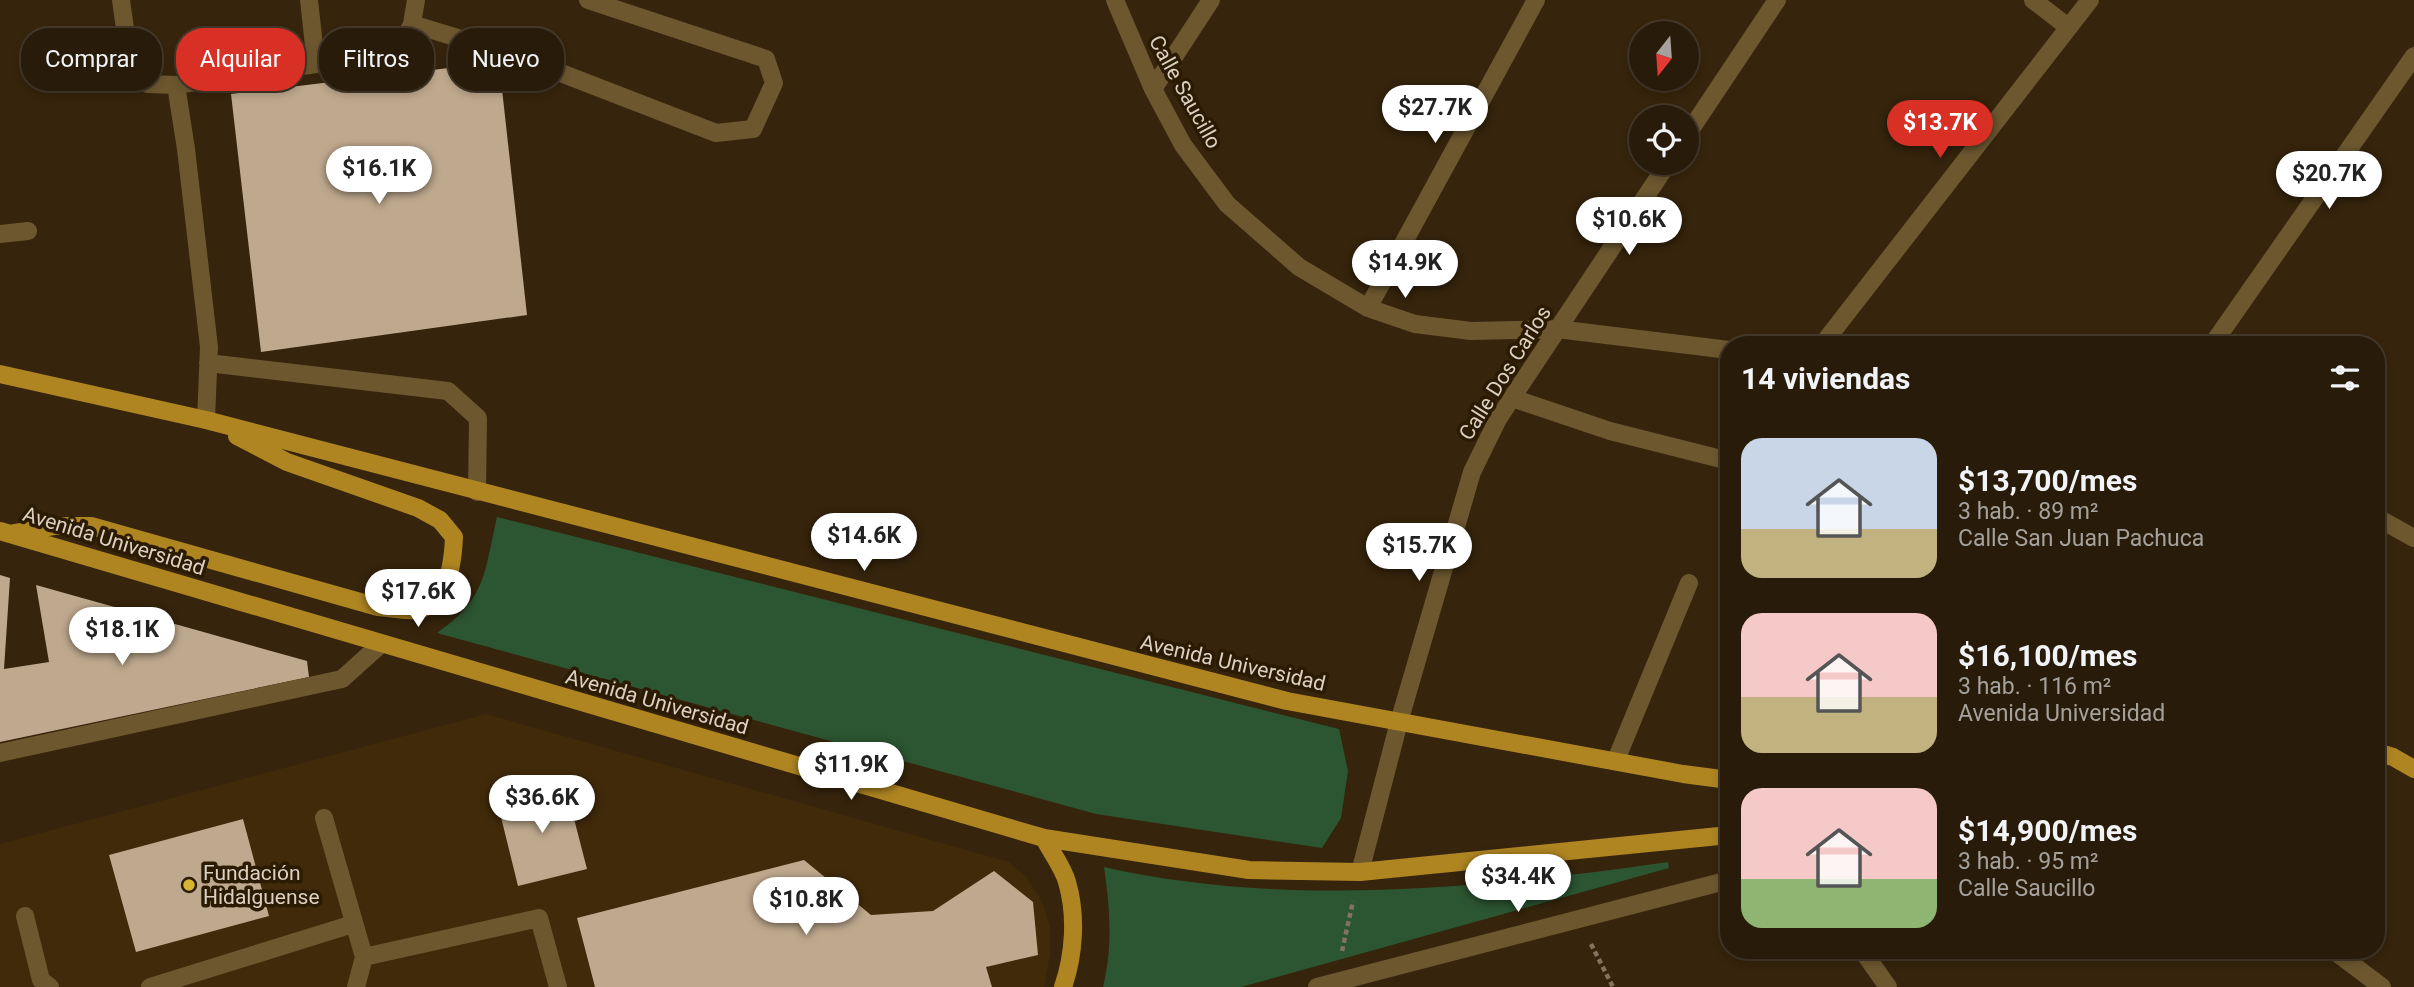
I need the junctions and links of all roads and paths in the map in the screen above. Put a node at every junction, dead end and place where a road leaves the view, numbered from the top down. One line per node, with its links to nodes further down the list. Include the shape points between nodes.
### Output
1 (121, 0): 16 (street, via 131,71 148,84)
2 (309, 0): 13 (street)
3 (416, 0): 11 (street)
4 (588, 0): 11 (street, via 766,59 774,83 753,129 716,133 517,56)
5 (1115, 0): 17 (street, Calle Saucillo)
6 (1211, 0): 17 (street)
7 (1536, 0): 23 (street)
8 (1777, 0): 19 (street)
9 (2033, 0): 12 (street)
10 (2090, 0): 12 (street)
11 (412, 23): 13 (street, via 394,60)
12 (2068, 27): 25 (street)
13 (316, 64): 14 (street)
14 (305, 66)
15 (2411, 66): 26 (street)
16 (176, 85)
17 (1153, 89): 23 (street, Calle Saucillo, via 1183,145 1227,204 1299,267)
18 (177, 91): 28 (street)
19 (1699, 117)
20 (1660, 175): 24 (street, Calle Dos Carlos)
21 (28, 230): 22 (street)
22 (0, 234)
23 (1368, 308): 24 (street, Calle Saucillo, via 1415,324 1471,331)
24 (1557, 329): 27 (street, Calle Saucillo); 30 (street, Calle Dos Carlos)
25 (1829, 336)
26 (2218, 336)
27 (1720, 349)
28 (208, 363): 31 (street); 33 (street, via 448,391 478,418)
29 (0, 373): 31 (main road, Avenida Universidad)
30 (1512, 398): 32 (street, via 1609,431); 39 (street, Calle Dos Carlos, via 1472,472)
31 (205, 420): 33 (main road, Avenida Universidad); 35 (main road, via 287,461 440,520 454,537 453,564 439,597 419,610 378,607 91,526)
32 (1720, 459)
33 (477, 492): 39 (main road, Avenida Universidad, via 1287,701)
34 (2385, 522): 36 (street)
35 (5, 533): 38 (main road, Avenida Universidad)
36 (2414, 538)
37 (1689, 583): 42 (street)
38 (381, 644): 40 (street, via 342,679); 47 (main road, Avenida Universidad)
39 (1399, 722): 42 (main road, Avenida Universidad); 48 (street, Calle Dos Carlos)
40 (0, 753)
41 (2385, 755): 43 (main road)
42 (1616, 760): 44 (main road, Avenida Universidad)
43 (2414, 769)
44 (1720, 778)
45 (324, 818): 51 (street)
46 (1720, 836): 48 (main road, Avenida Universidad)
47 (1044, 838): 48 (main road, Avenida Universidad, via 1249,870); 61 (main road, via 1067,881 1070,900 1073,957)
48 (1360, 872): 56 (path)
49 (1720, 882): 56 (street)
50 (25, 916): 57 (street, via 41,981)
51 (353, 924): 53 (street); 58 (street)
52 (1597, 955): 62 (path)
53 (365, 957): 59 (street); 60 (street, via 539,918)
54 (1868, 959): 63 (street)
55 (2345, 959): 64 (street)
56 (1326, 985)
57 (50, 987)
58 (150, 987)
59 (356, 987)
60 (558, 987)
61 (1063, 987)
62 (1612, 987)
63 (1888, 987)
64 (2382, 987)

